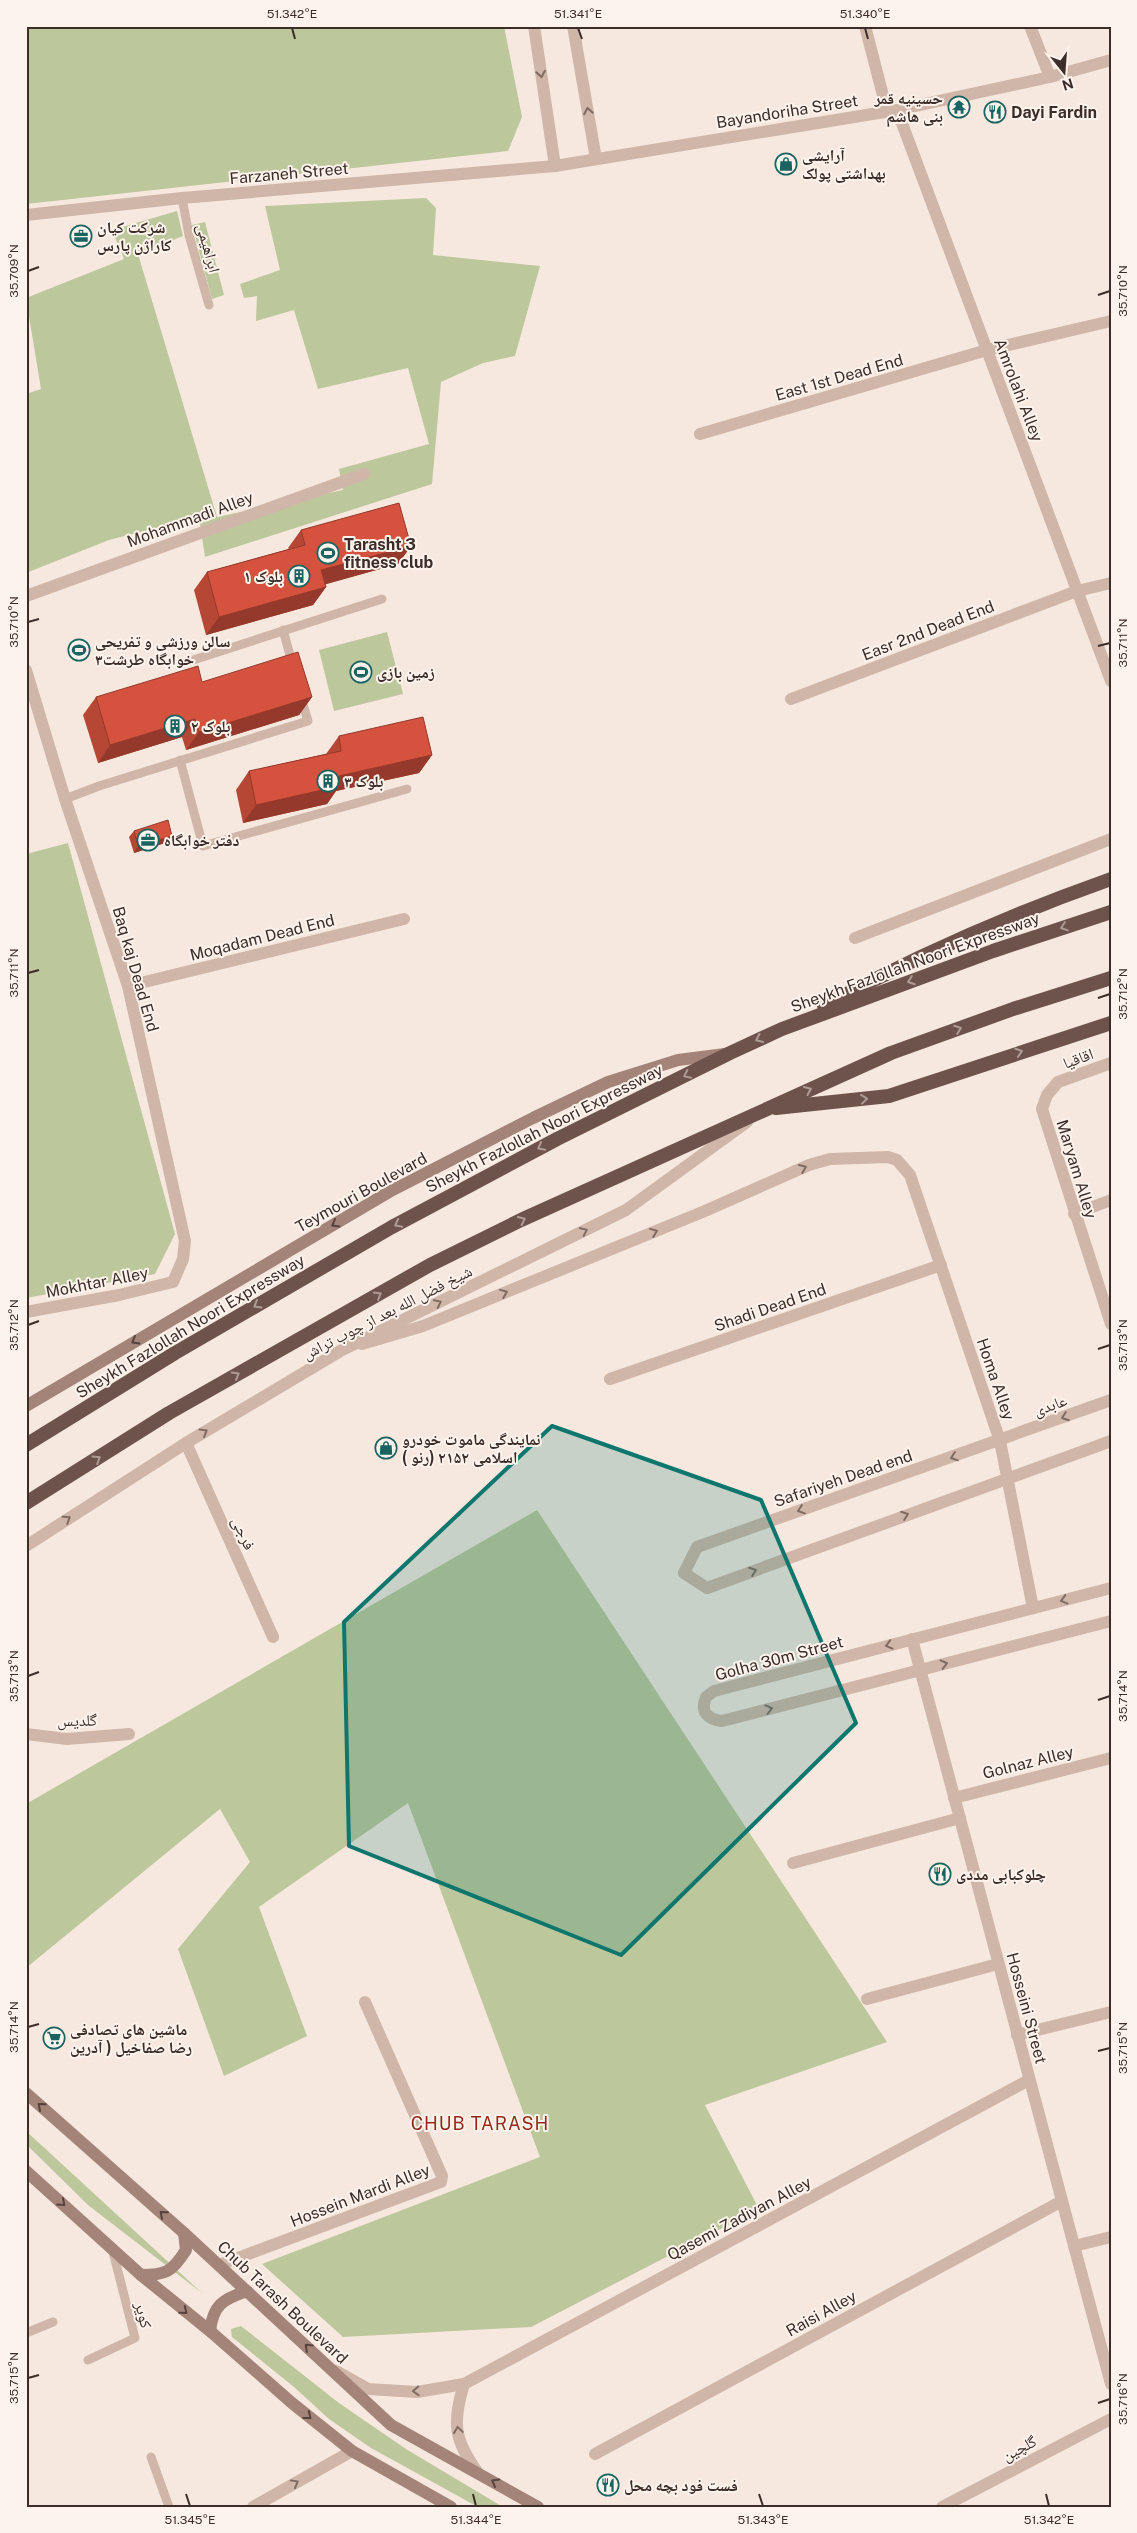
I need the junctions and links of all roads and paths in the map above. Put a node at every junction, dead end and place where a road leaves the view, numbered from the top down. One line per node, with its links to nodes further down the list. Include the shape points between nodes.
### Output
1 (534, 26): 9 (street, one-way to 9)
2 (573, 26): 8 (street, one-way to 2)
3 (865, 26): 7 (street, Amrolahi Alley)
4 (1030, 26): 6 (street)
5 (1111, 60): 6 (street, Bayandoriha Street)
6 (1050, 77): 7 (street, Bayandoriha Street)
7 (892, 110): 8 (street, Bayandoriha Street); 14 (street, Amrolahi Alley)
8 (596, 159): 9 (street, Bayandoriha Street)
9 (556, 166): 10 (street, Farzaneh Street)
10 (182, 198): 11 (street, Farzaneh Street); 12 (lane, ابراهیمی, via 189,236)
11 (26, 215)
12 (209, 305)
13 (1111, 321): 14 (street, East 1st Dead End)
14 (987, 350): 15 (street, East 1st Dead End); 18 (street, Amrolahi Alley)
15 (700, 434)
16 (364, 474): 19 (street, Mohammadi Alley)
17 (1111, 583): 18 (street, Easr 2nd Dead End)
18 (1077, 591): 24 (street, Amrolahi Alley); 25 (street, Easr 2nd Dead End)
19 (26, 596)
20 (382, 599): 21 (lane)
21 (283, 630): 22 (lane); 26 (lane, via 308,721)
22 (190, 661)
23 (26, 670): 28 (street, Baq kaj Dead End)
24 (1111, 681)
25 (791, 699)
26 (180, 760): 27 (lane, via 203,846); 28 (lane)
27 (407, 789)
28 (65, 799): 35 (street, Baq kaj Dead End)
29 (1111, 839): 33 (street)
30 (1111, 879): 37 (highway, via 974,933 882,974)
31 (1111, 912): 37 (highway, Sheykh Fazlollah Noori Expressway, one-way to 37, via 993,951)
32 (404, 919): 35 (street, Moqadam Dead End)
33 (855, 938)
34 (1111, 978): 41 (highway, one-way to 34, via 891,1053 1013,1008)
35 (128, 986): 45 (street, Baq kaj Dead End, via 185,1241 183,1259)
36 (1111, 1023): 41 (highway, one-way to 36, via 889,1096)
37 (782, 1029): 38 (highway, Sheykh Fazlollah Noori Expressway, one-way to 38)
38 (730, 1053): 51 (main road, Teymouri Boulevard, one-way to 51, via 678,1060 608,1082 533,1118 389,1192); 55 (highway, Sheykh Fazlollah Noori Expressway, one-way to 55, via 557,1139 392,1227)
39 (1111, 1063): 40 (street, اقاقیا, via 1058,1082 1047,1095)
40 (1042, 1109): 43 (street, Maryam Alley)
41 (763, 1110): 48 (street, شیخ فضل الله بعد از چوب تراش, one-way to 41, via 626,1210); 57 (highway, one-way to 41, via 169,1413 430,1265)
42 (1111, 1200): 43 (street)
43 (1074, 1214): 47 (street, Maryam Alley)
44 (941, 1265): 48 (street, Homa Alley, one-way to 44, via 423,1326 830,1159 879,1157 897,1160 910,1175); 49 (street, Shadi Dead End); 52 (street, Homa Alley)
45 (173, 1282): 46 (street, Mokhtar Alley)
46 (26, 1312)
47 (1111, 1324)
48 (342, 1350): 54 (street, شیخ فضل الله بعد از چوب تراش, one-way to 48)
49 (610, 1379)
50 (1111, 1400): 52 (street, عابدی, one-way to 52)
51 (26, 1406)
52 (1000, 1441): 56 (street, Homa Alley); 56 (street, Safariyeh Dead end, one-way to 56, via 697,1547 684,1573 707,1588)
53 (1111, 1441): 56 (street)
54 (186, 1443): 58 (street, شیخ فضل الله بعد از چوب تراش, one-way to 54); 62 (street, فرجی)
55 (26, 1444)
56 (1008, 1477): 60 (street, Homa Alley)
57 (26, 1503)
58 (26, 1546)
59 (1111, 1588): 60 (street, Golha 30m Street, one-way to 60)
60 (1032, 1608): 63 (street, Golha 30m Street)
61 (1111, 1621): 64 (street, Golha 30m Street, one-way to 61)
62 (273, 1637)
63 (912, 1640): 64 (street, Hosseini Street); 64 (street, Golha 30m Street, one-way to 64, via 714,1691 706,1697 704,1710 712,1720 722,1721)
64 (920, 1670): 68 (street, Hosseini Street)
65 (26, 1734): 66 (street, گلدیس, via 67,1739)
66 (129, 1734)
67 (1111, 1758): 68 (street, Golnaz Alley)
68 (954, 1798): 69 (street, Hosseini Street)
69 (960, 1818): 70 (street); 71 (street, Hosseini Street)
70 (793, 1863)
71 (998, 1964): 72 (street); 75 (street, Hosseini Street)
72 (867, 1999)
73 (365, 2002): 84 (street, Hossein Mardi Alley, via 442,2182)
74 (1111, 2012): 75 (street)
75 (1018, 2035): 76 (street, Hosseini Street)
76 (1030, 2080): 79 (street, Hosseini Street); 93 (street, Qasemi Zadiyan Alley)
77 (26, 2093): 80 (main road, Chub Tarash Boulevard, one-way to 77)
78 (26, 2171): 83 (main road, one-way to 83)
79 (1062, 2201): 82 (street, Hosseini Street); 97 (street, Raisi Alley)
80 (184, 2232): 84 (main road, Chub Tarash Boulevard); 85 (main road, via 186,2250 172,2269 161,2275)
81 (1111, 2237): 82 (street)
82 (1074, 2246): 91 (street, Hosseini Street)
83 (112, 2248): 85 (main road); 90 (lane, کویر, via 135,2338)
84 (220, 2265): 86 (main road, Chub Tarash Boulevard)
85 (141, 2275): 88 (main road, one-way to 88)
86 (247, 2291): 88 (main road, via 232,2296 217,2307); 92 (main road, Chub Tarash Boulevard, one-way to 86)
87 (53, 2322): 89 (lane)
88 (210, 2331): 96 (main road, one-way to 96)
89 (26, 2333)
90 (88, 2360)
91 (1108, 2361): 94 (street, Hosseini Street)
92 (332, 2369): 93 (street, Qasemi Zadiyan Alley, one-way to 92, via 416,2392 368,2389); 99 (main road, Chub Tarash Boulevard, via 391,2425)
93 (464, 2384): 99 (street, one-way to 93, via 463,2452 456,2431 456,2410)
94 (1111, 2384)
95 (1111, 2419): 104 (street, گلچین)
96 (352, 2451): 101 (street, one-way to 96); 102 (main road)
97 (595, 2454)
98 (151, 2457): 100 (lane)
99 (478, 2472): 103 (main road, Chub Tarash Boulevard, one-way to 99)
100 (169, 2507)
101 (252, 2507)
102 (451, 2507)
103 (538, 2507)
104 (942, 2507)

